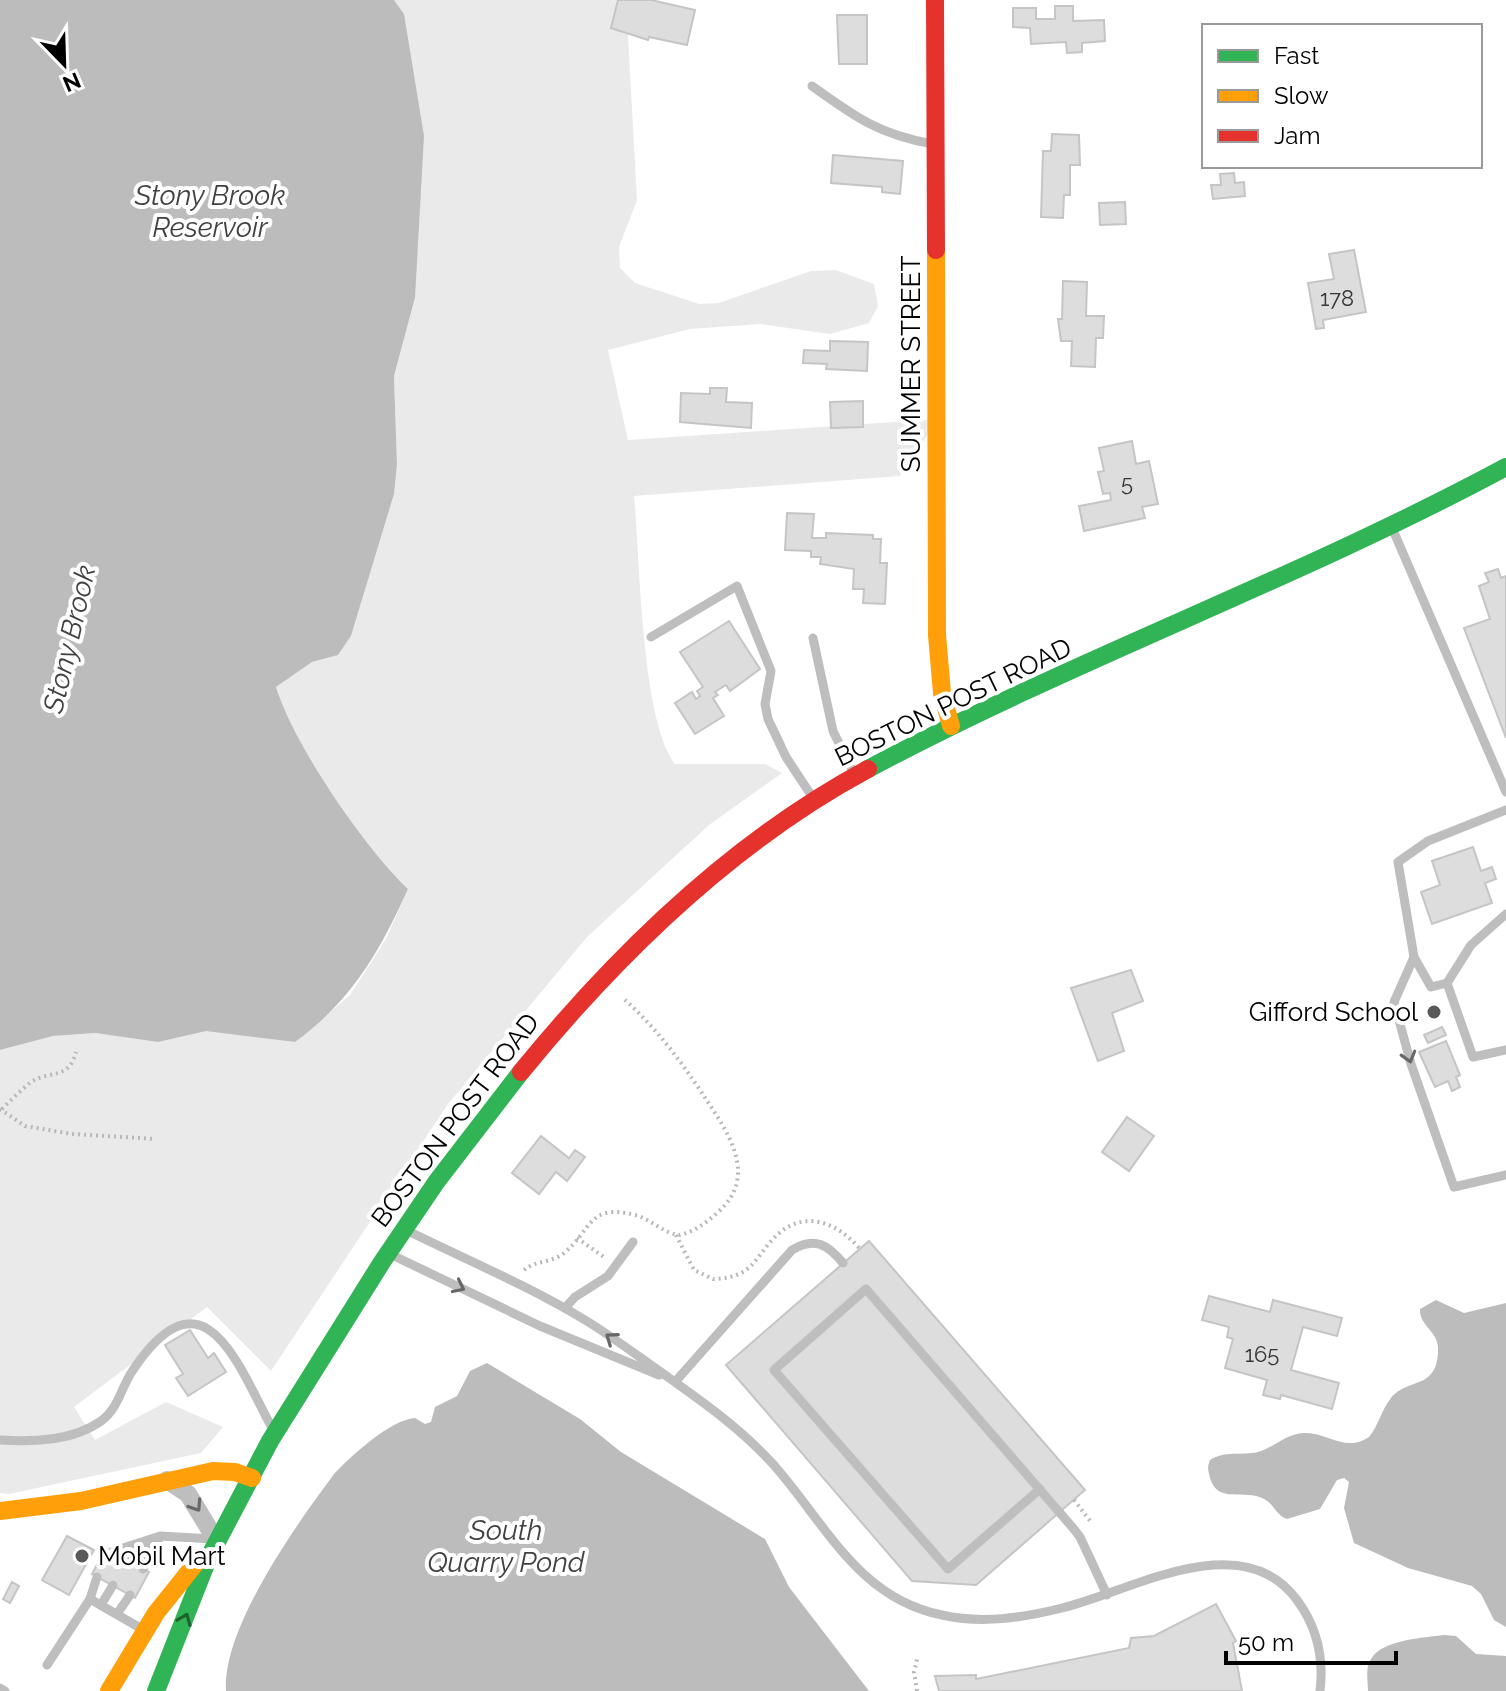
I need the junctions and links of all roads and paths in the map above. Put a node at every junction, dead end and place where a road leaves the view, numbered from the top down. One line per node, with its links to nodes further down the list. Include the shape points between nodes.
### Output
1 (935, 0): 3 (main road, SUMMER STREET)
2 (812, 86): 3 (lane, via 896,138)
3 (937, 145): 8 (main road, SUMMER STREET, via 937,635)
4 (1506, 467): 5 (main road, BOSTON POST ROAD)
5 (1392, 527): 8 (main road, BOSTON POST ROAD); 10 (lane)
6 (651, 637): 11 (lane, via 737,586 771,671 768,719)
7 (813, 638): 9 (lane, via 833,731)
8 (951, 726): 9 (main road, BOSTON POST ROAD)
9 (855, 777): 11 (main road, BOSTON POST ROAD)
10 (1506, 792)
11 (815, 801): 22 (main road, BOSTON POST ROAD, via 698,887 609,970 503,1092)
12 (1506, 810): 14 (lane, via 1428,841 1398,862)
13 (1506, 914): 15 (lane, via 1471,945)
14 (1414, 957): 15 (lane, via 1431,987); 21 (lane, one-way to 21, via 1394,1002 1454,1187)
15 (1447, 983): 17 (lane, via 1473,1057)
16 (623, 998): 23 (path, via 658,1031 719,1115 737,1154 737,1182 726,1205 701,1226)
17 (1506, 1050)
18 (76, 1052): 19 (path, via 64,1074 34,1080)
19 (1, 1109): 20 (path, via 25,1126)
20 (156, 1139)
21 (1506, 1175)
22 (404, 1230): 27 (main road, BOSTON POST ROAD); 31 (lane)
23 (676, 1235): 24 (path, via 644,1217 612,1212 595,1217); 26 (path, via 694,1270 713,1279 747,1270 778,1234 802,1221 828,1223)
24 (577, 1238): 29 (path); 30 (path, via 562,1255)
25 (633, 1242): 29 (lane)
26 (860, 1249)
27 (388, 1253): 32 (lane, one-way to 32, via 540,1326); 33 (main road, BOSTON POST ROAD)
28 (843, 1263): 32 (lane, via 822,1243 792,1250)
29 (616, 1266): 31 (lane)
30 (522, 1271)
31 (565, 1308): 32 (lane, one-way to 31)
32 (675, 1382): 47 (lane, via 750,1440 858,1572 884,1593 911,1606 971,1620 1064,1608)
33 (276, 1435): 34 (lane, via 222,1338 207,1327 188,1324 166,1334 141,1358 115,1407 99,1423 61,1437); 35 (main road, BOSTON POST ROAD)
34 (0, 1440)
35 (252, 1478): 36 (main road, via 224,1471); 40 (main road, BOSTON POST ROAD)
36 (167, 1480): 38 (main road, via 81,1501); 40 (street, one-way to 40, via 188,1494)
37 (1040, 1489): 37 (lane, via 866,1289 774,1370 948,1569); 47 (lane, via 1085,1544)
38 (0, 1511)
39 (160, 1536): 40 (lane); 41 (lane); 42 (lane); 43 (lane)
40 (216, 1540): 51 (main road, BOSTON POST ROAD); 55 (main road, BOSTON POST ROAD, one-way to 40)
41 (111, 1552)
42 (129, 1561)
43 (143, 1569)
44 (97, 1577): 48 (lane)
45 (113, 1585): 49 (lane)
46 (130, 1595): 50 (lane)
47 (1107, 1595): 57 (lane, via 1199,1566 1244,1566 1262,1573 1292,1593 1304,1609 1322,1666)
48 (90, 1599): 49 (lane); 53 (lane)
49 (101, 1605): 50 (lane)
50 (117, 1614): 51 (lane)
51 (145, 1630): 54 (main road, BOSTON POST ROAD)
52 (918, 1656): 56 (path)
53 (47, 1665)
54 (109, 1691)
55 (156, 1691)
56 (917, 1691)
57 (1320, 1691)

